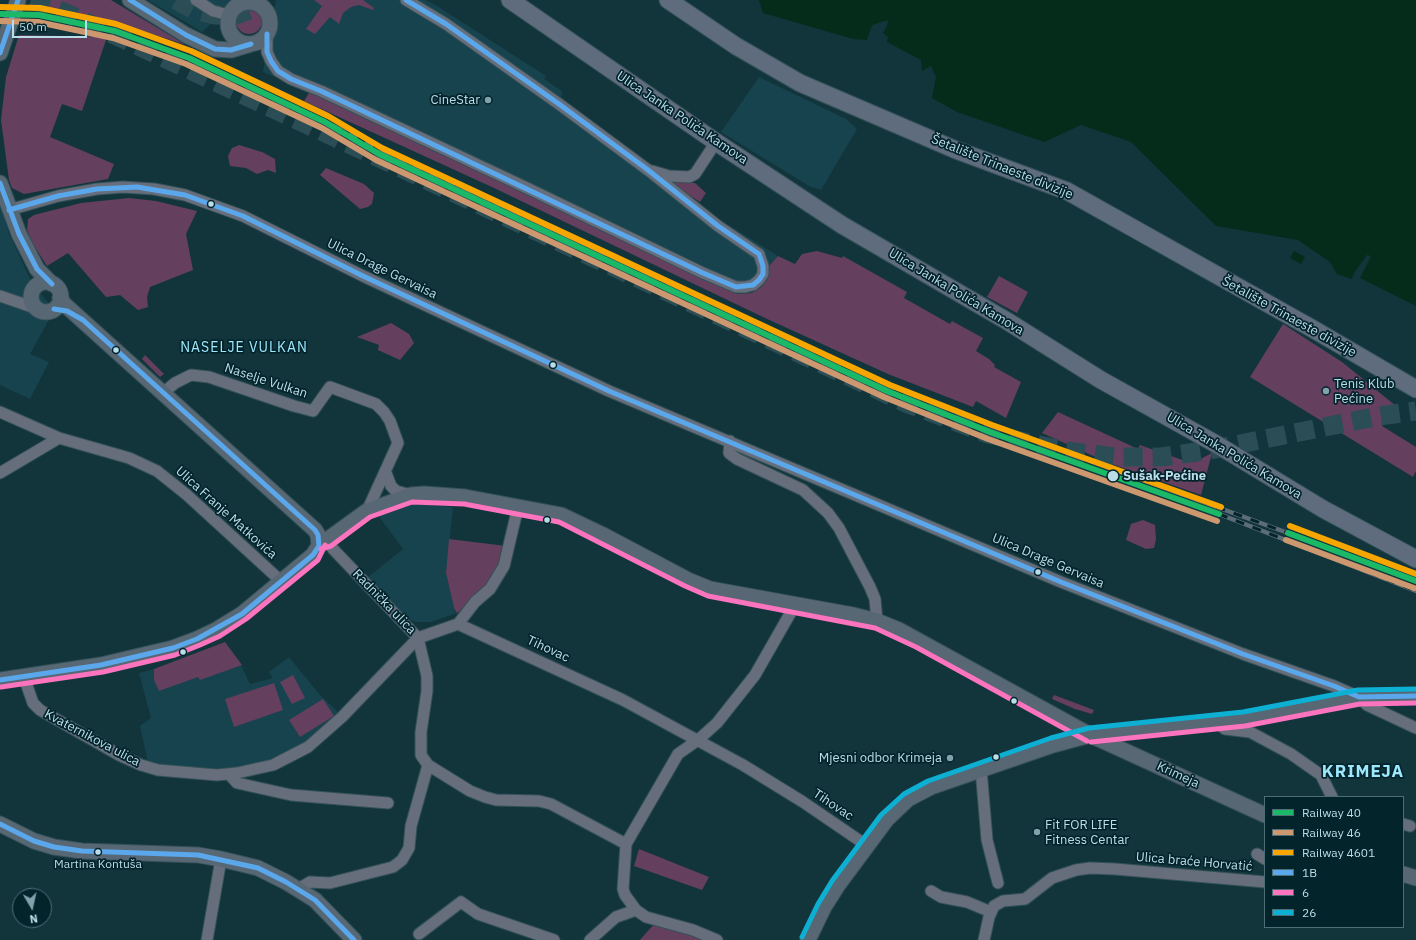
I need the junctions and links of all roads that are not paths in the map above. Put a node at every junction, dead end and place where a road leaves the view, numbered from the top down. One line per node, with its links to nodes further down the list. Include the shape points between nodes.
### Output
1 (18, 0): 12 (main road)
2 (130, 0): 11 (main road)
3 (196, 0): 8 (street, via 213,11)
4 (406, 0): 14 (street, via 446,24)
5 (510, 0): 13 (main road, Ulica Janka Polića Kamova)
6 (668, 0): 22 (main road, Šetalište Trinaeste divizije, via 736,46 800,83 956,150 1067,191)
7 (268, 7): 8 (main road, via 245,1); 9 (main road, via 270,21)
8 (232, 12): 10 (main road, via 229,31 238,41); 11 (main road, via 224,37 220,42)
9 (267, 34): 10 (main road); 14 (street, via 267,52 271,61 278,71 291,80 321,91 736,287 745,288 760,280 763,266 758,254 690,205)
10 (251, 44): 11 (main road, via 225,50)
11 (207, 46)
12 (0, 53)
13 (716, 142): 14 (street, via 695,174 689,177); 33 (main road, Ulica Janka Polića Kamova, via 842,225 1007,321 1101,380 1216,444 1323,509)
14 (648, 170)
15 (0, 183): 16 (main road)
16 (9, 210): 17 (main road); 26 (street, Ulica Drage Gervaisa, via 58,196 97,189 137,187 185,195 243,216 363,276 568,372)
17 (37, 269): 18 (main road); 20 (main road, via 40,281)
18 (52, 284): 20 (main road, Radnička ulica, via 45,282); 21 (main road, via 57,288)
19 (0, 296): 20 (street, Radnička ulica)
20 (32, 298): 21 (main road, Radnička ulica, via 45,312)
21 (57, 304): 23 (main road, Radnička ulica, via 83,320)
22 (1416, 389)
23 (163, 393): 28 (street, Naselje Vulkan, via 191,375 209,377 313,411 330,387 376,404 384,412 398,443); 32 (main road, Radnička ulica, via 315,530)
24 (0, 412): 25 (street, Ulica Franje Matkovića)
25 (59, 438): 27 (street); 34 (street, Ulica Franje Matkovića, via 129,458 157,471 187,494)
26 (730, 441): 36 (street, via 729,453 736,459 803,490 828,513 839,528 870,587 875,599); 42 (street, Ulica Drage Gervaisa, via 1061,582)
27 (0, 473)
28 (384, 475): 29 (street, via 387,491); 31 (street)
29 (405, 497): 30 (main road, via 424,494 465,497); 31 (main road)
30 (518, 507): 35 (main road, via 577,521 683,578 710,589); 37 (street, via 504,566 490,589 475,602)
31 (367, 511): 32 (main road)
32 (323, 541): 34 (main road, via 313,555); 38 (street, Radnička ulica)
33 (1416, 559)
34 (282, 582): 39 (main road, via 226,624 173,648 100,665)
35 (795, 605): 36 (main road); 47 (street, via 755,675 717,724)
36 (877, 621): 46 (main road, via 919,641)
37 (458, 624): 38 (street); 47 (street, Tihovac, via 623,700)
38 (418, 638): 48 (street, Radnička ulica, via 427,691 421,732 421,755); 50 (street, via 342,717 308,747 273,764)
39 (24, 676): 40 (main road); 50 (street, Kvaternikova ulica, via 33,703 40,710 119,755 158,770)
40 (0, 680)
41 (1416, 696): 43 (main road)
42 (1359, 697): 43 (main road); 44 (main road, via 1290,712)
43 (1379, 704): 45 (street)
44 (1218, 723): 46 (main road); 51 (street, via 1225,729 1250,732 1290,754 1321,775)
45 (1416, 728)
46 (1090, 735): 49 (main road, via 1053,744); 53 (main road, Krimeja)
47 (698, 740): 55 (street, via 678,754); 56 (street, Tihovac, via 744,764)
48 (428, 765): 55 (street, via 470,792 496,800 539,801 551,804); 62 (street, via 409,848 402,860 393,867 330,883 310,882)
49 (981, 769): 56 (main road, via 931,787 908,799 887,819); 61 (street, via 987,840)
50 (229, 774): 52 (street, via 238,783 291,795)
51 (1332, 796)
52 (388, 803)
53 (1264, 815)
54 (0, 824): 57 (main road, via 34,841 54,847)
55 (626, 844): 64 (street, via 623,889)
56 (866, 845): 72 (main road, via 824,907)
57 (221, 859): 62 (main road, via 258,868); 67 (street)
58 (1404, 874): 59 (main road)
59 (1416, 878)
60 (1264, 882): 65 (street, Ulica braće Horvatić, via 1090,868 1065,872 1052,878 1025,899 1003,901 994,906)
61 (998, 883)
62 (298, 889): 68 (main road, via 315,900)
63 (931, 891): 65 (street, via 942,897 967,902)
64 (636, 910): 70 (street, via 616,917); 71 (street, via 646,917 693,930)
65 (991, 912): 73 (street)
66 (419, 934): 69 (street, via 461,902 478,914)
67 (207, 940)
68 (354, 940)
69 (554, 940)
70 (590, 940)
71 (717, 940)
72 (808, 940)
73 (984, 940)

